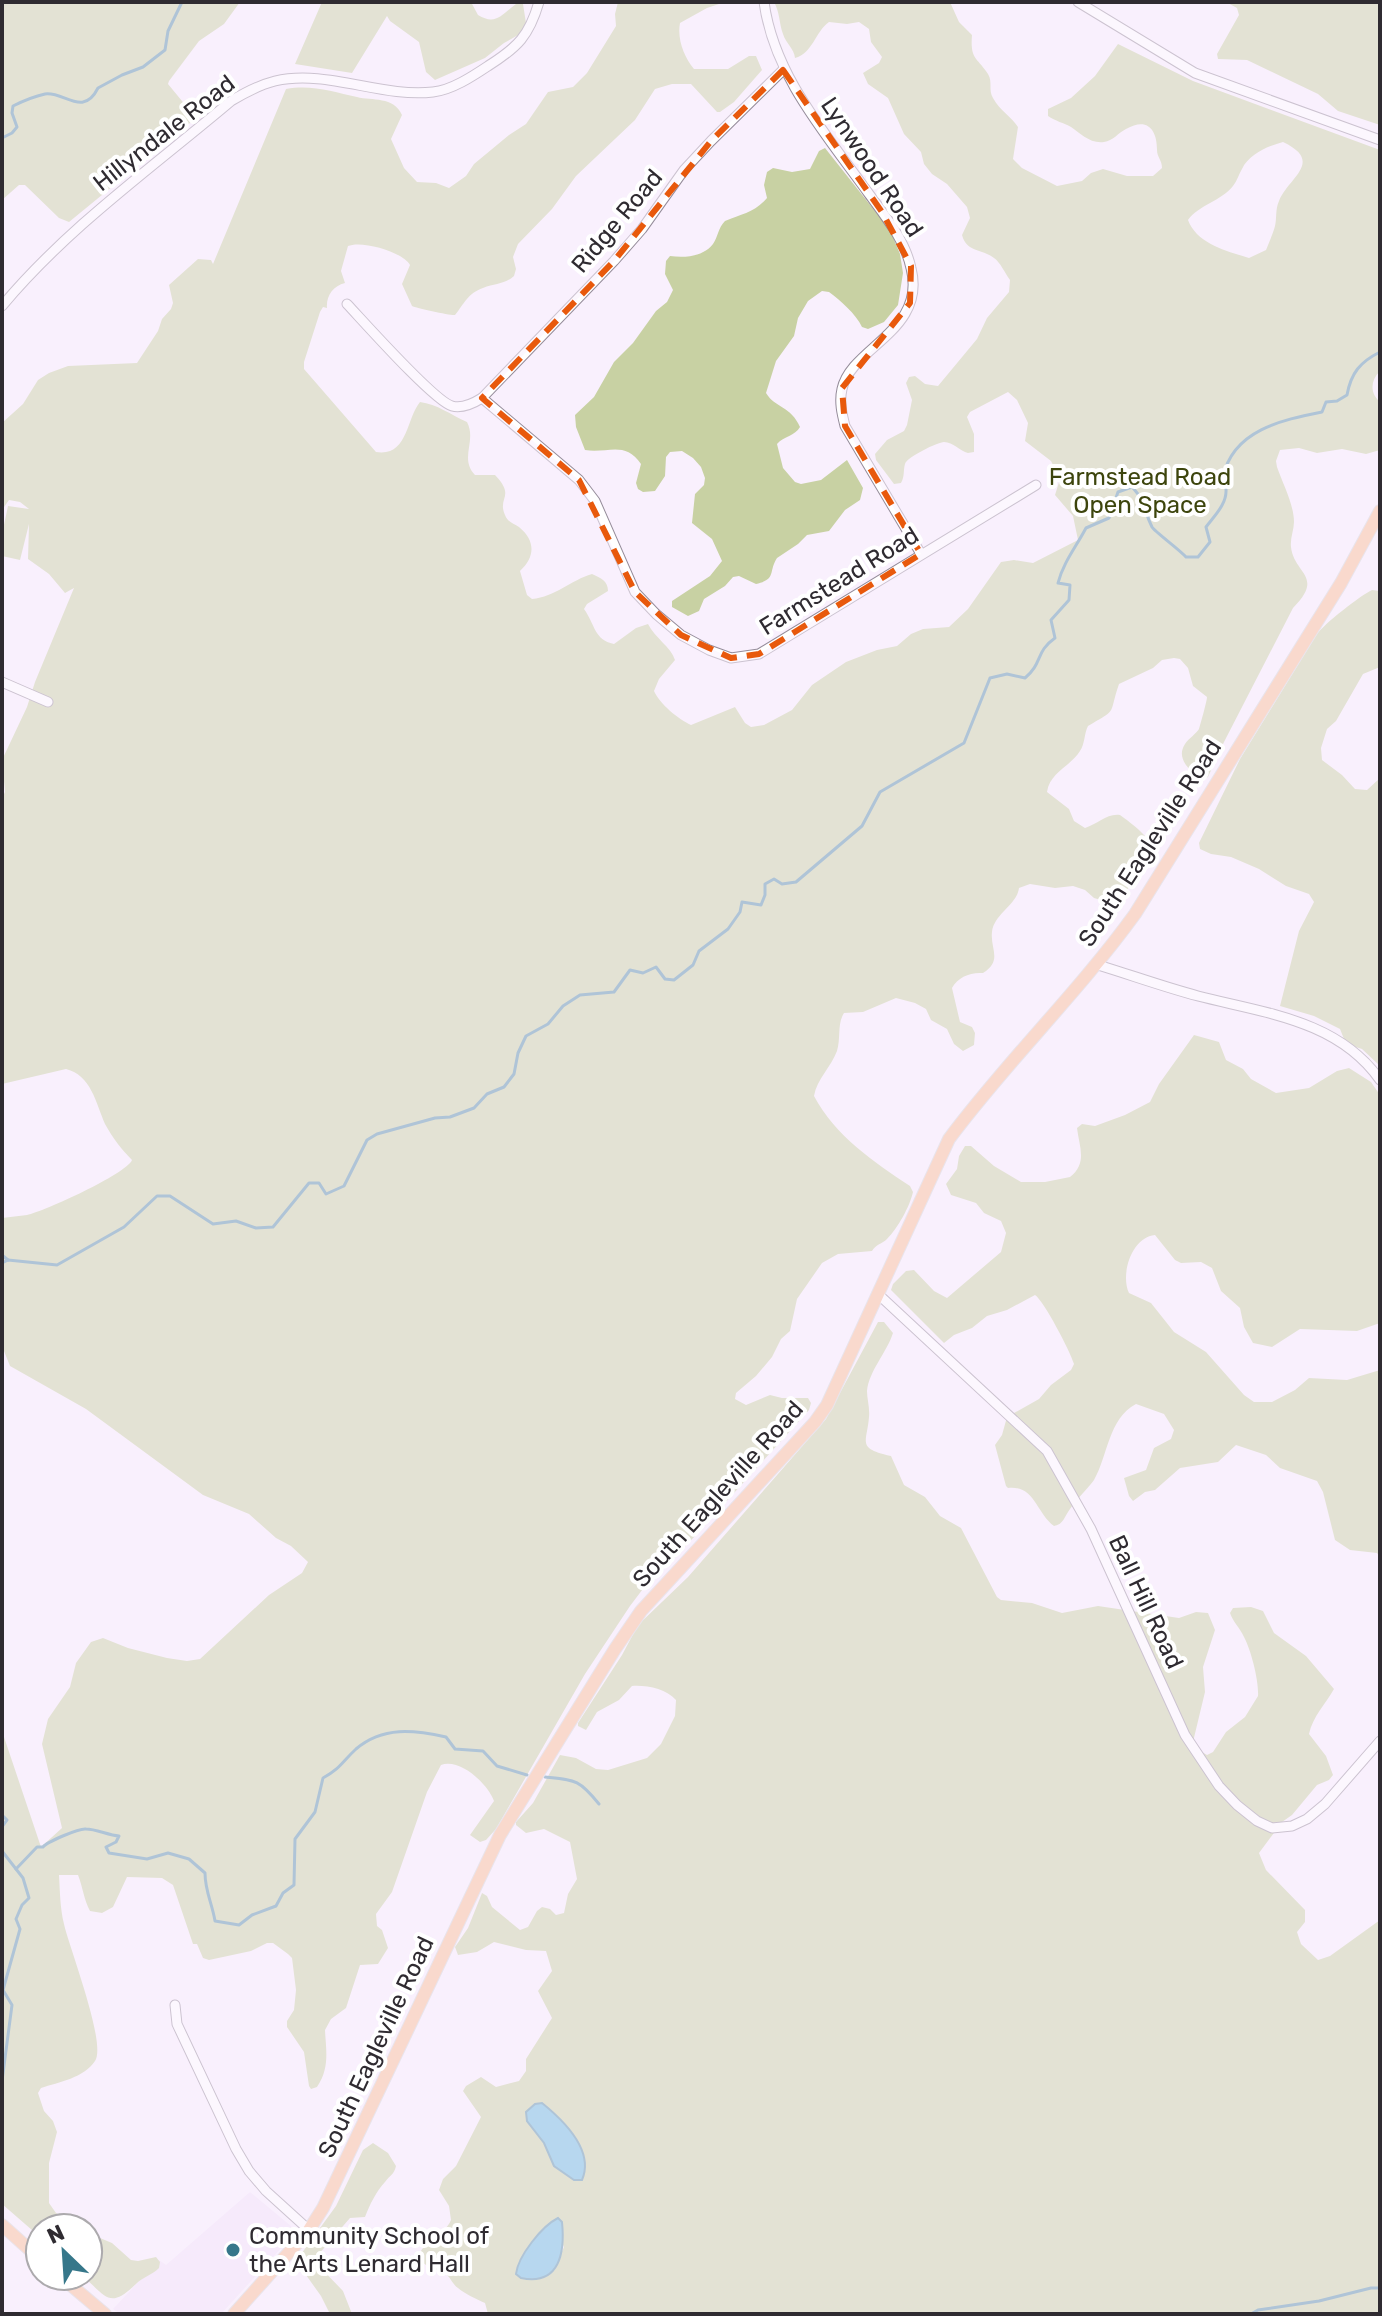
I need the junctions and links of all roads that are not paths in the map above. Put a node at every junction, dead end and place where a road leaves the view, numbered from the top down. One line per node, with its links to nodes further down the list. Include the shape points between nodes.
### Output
1 (539, 2): 7 (street, Hillyndale Road, via 531,27 513,50 471,78 436,92 408,93 316,79 255,87 71,232)
2 (764, 2): 4 (street, Lynwood Road)
3 (1078, 2): 5 (street, via 1195,73)
4 (783, 70): 8 (street, Ridge Road, via 684,170 642,229); 11 (street, Lynwood Road, via 896,233 911,266 910,303 883,341 851,371 842,388 841,408 845,426)
5 (1380, 140)
6 (347, 304): 8 (street, via 434,394 453,406)
7 (2, 306)
8 (482, 398): 11 (street, Farmstead Road, via 579,480 595,501 635,592 681,635 731,658 759,654)
9 (1036, 485): 11 (street, Farmstead Road)
10 (1380, 511): 14 (main road, South Eagleville Road, via 1187,832)
11 (921, 554)
12 (2, 682): 13 (street)
13 (48, 702)
14 (1098, 965): 15 (street, via 1322,1031 1354,1052); 16 (main road, South Eagleville Road, via 949,1139)
15 (1380, 1080)
16 (878, 1294): 17 (street, Ball Hill Road, via 1047,1451 1091,1529 1185,1735 1237,1805 1272,1828 1292,1826 1325,1804); 20 (main road, South Eagleville Road, via 827,1405 641,1611 500,1835 348,2159)
17 (1380, 1741)
18 (175, 2005): 20 (street, via 177,2024 236,2149 266,2191)
19 (2, 2225): 21 (main road)
20 (309, 2230): 24 (main road, South Eagleville Road)
21 (24, 2245)
22 (79, 2292): 23 (main road)
23 (105, 2314)
24 (234, 2314)

